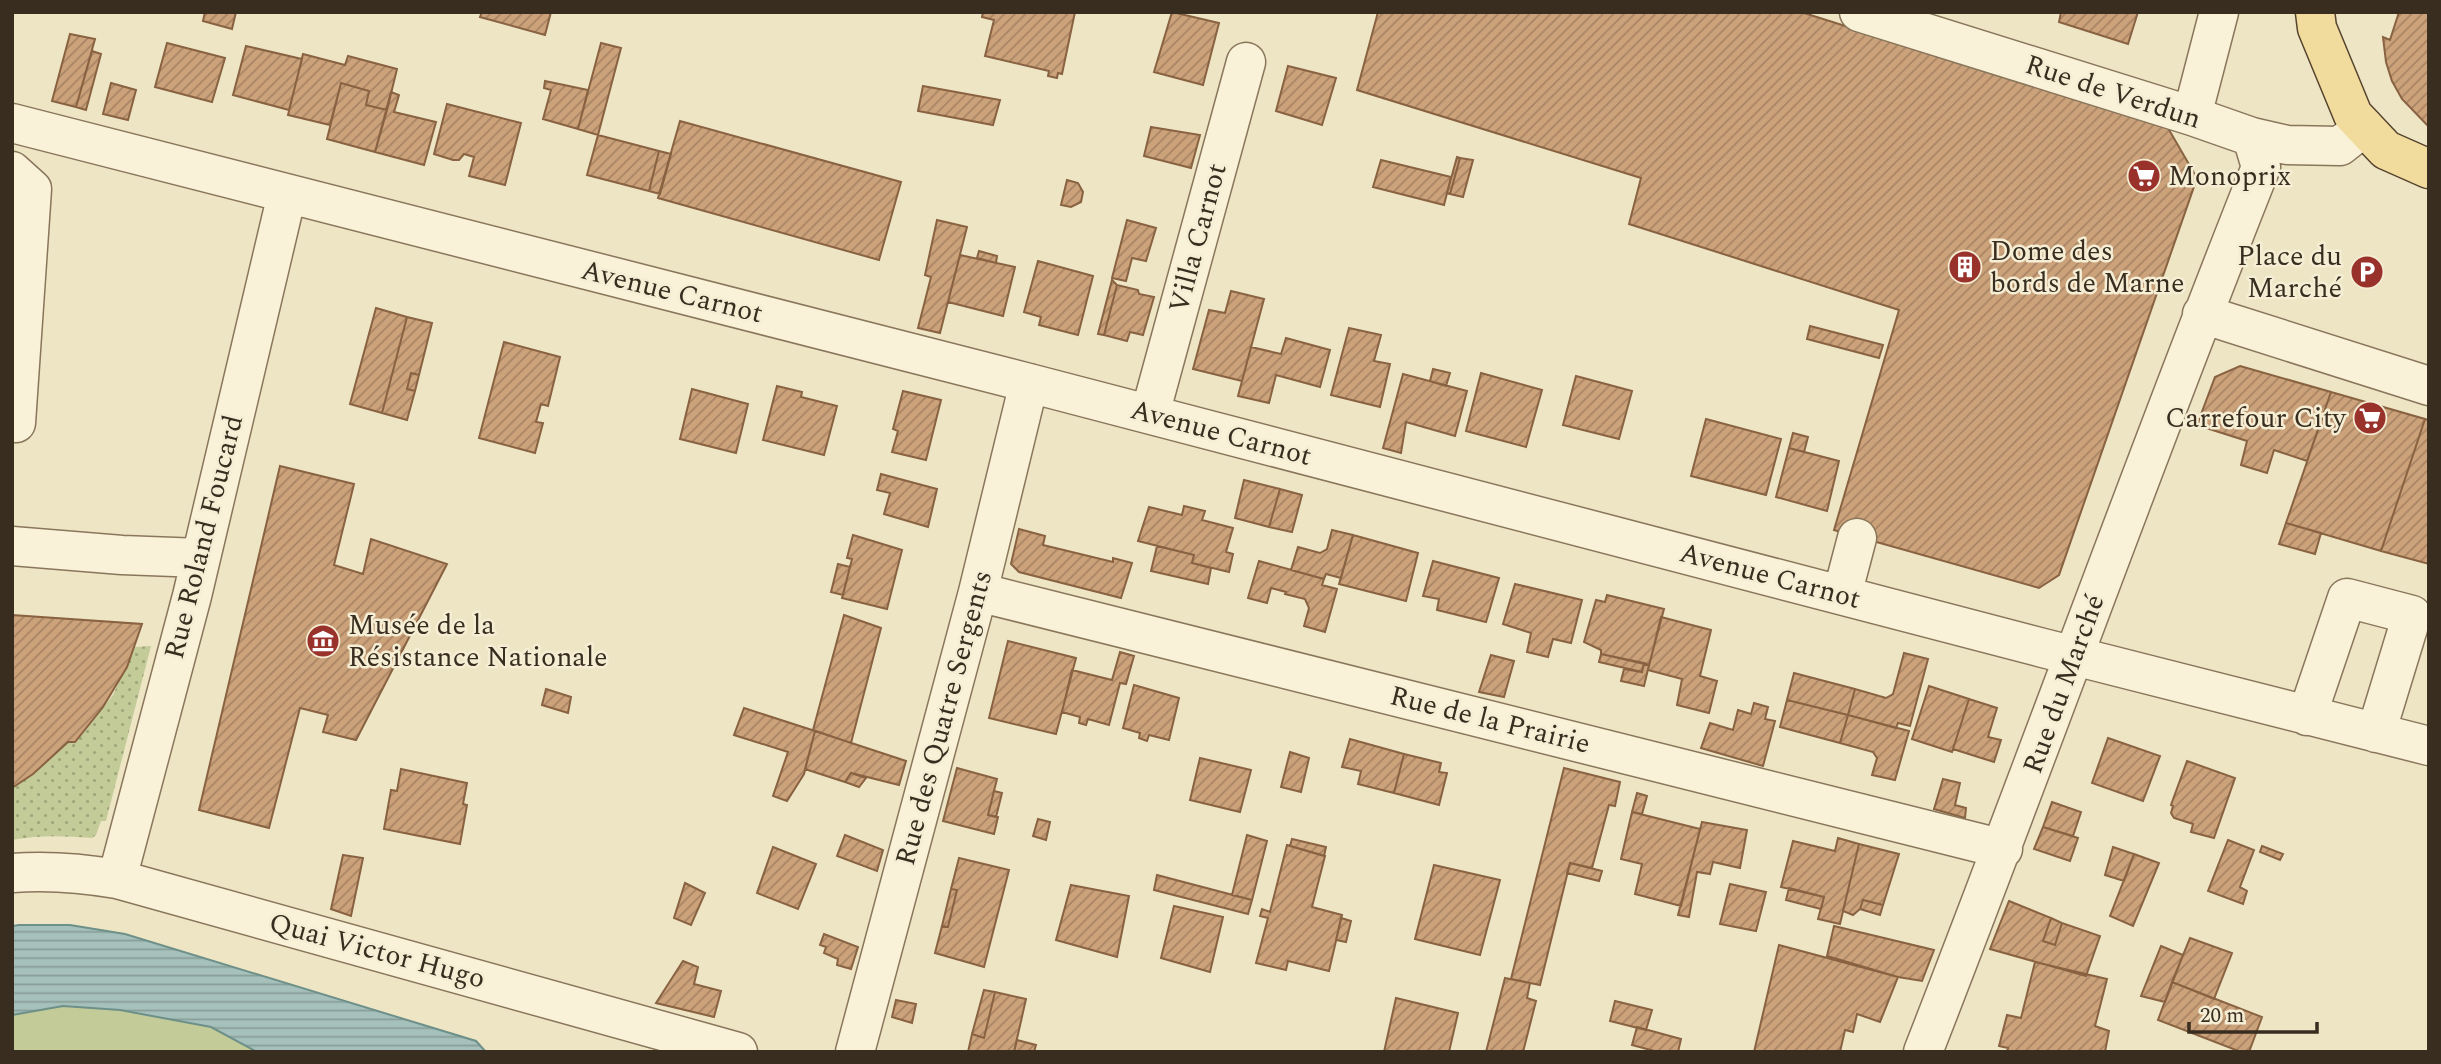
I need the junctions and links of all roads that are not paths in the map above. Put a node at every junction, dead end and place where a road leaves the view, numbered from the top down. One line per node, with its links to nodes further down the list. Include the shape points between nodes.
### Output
1 (1859, 12): 5 (street, Rue de Verdun)
2 (2219, 12): 5 (street)
3 (2315, 12): 7 (main road, via 2317,28 2353,115)
4 (1246, 62): 15 (street, Villa Carnot)
5 (2192, 116): 8 (street, Rue de Verdun)
6 (12, 123): 11 (street, Avenue Carnot)
7 (2364, 127): 8 (street, Rue de Verdun, via 2340,146 2287,145); 9 (main road, via 2386,150)
8 (2252, 137): 12 (street, Rue du Marché, via 2261,167)
9 (2429, 169)
10 (12, 171): 16 (street, via 32,189)
11 (287, 194): 13 (street, Avenue Carnot); 19 (street, Rue Roland Foucard)
12 (2202, 314): 14 (street); 22 (street, Rue du Marché)
13 (1030, 383): 15 (street, Avenue Carnot); 20 (street, Rue des Quatre Sergents)
14 (2429, 386)
15 (1150, 414): 21 (street, Avenue Carnot)
16 (16, 423)
17 (1857, 538): 21 (street)
18 (12, 545): 19 (street)
19 (201, 558): 28 (street, Rue Roland Foucard)
20 (978, 592): 26 (street, Rue de la Prairie); 30 (street, Rue des Quatre Sergents)
21 (1830, 592): 22 (street, Avenue Carnot)
22 (2073, 655): 23 (street, Avenue Carnot); 26 (street, Rue du Marché)
23 (2307, 716): 24 (street, Avenue Carnot); 24 (street, via 2347,598 2412,615)
24 (2376, 733): 25 (street, Avenue Carnot)
25 (2429, 746)
26 (2003, 849): 31 (street, Rue du Marché)
27 (12, 873): 28 (street, Quai Victor Hugo)
28 (117, 879): 29 (street, Quai Victor Hugo)
29 (738, 1052)
30 (855, 1052)
31 (1923, 1052)

